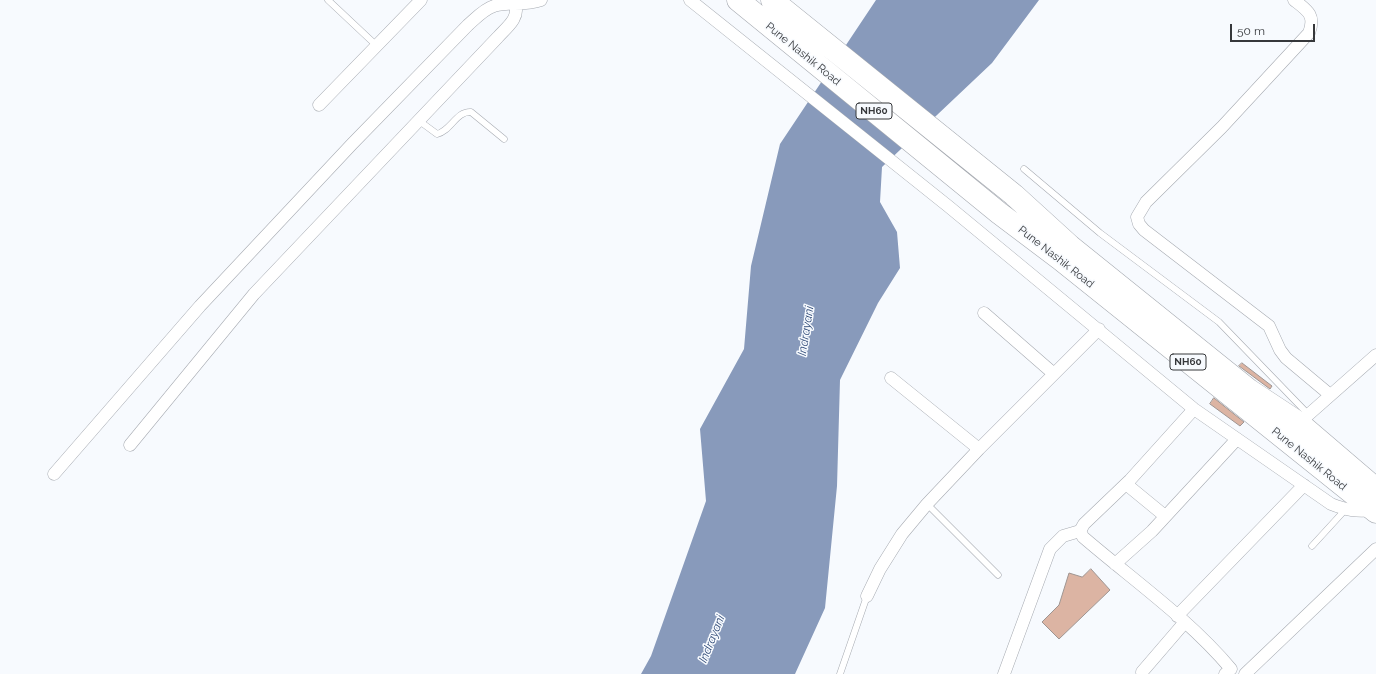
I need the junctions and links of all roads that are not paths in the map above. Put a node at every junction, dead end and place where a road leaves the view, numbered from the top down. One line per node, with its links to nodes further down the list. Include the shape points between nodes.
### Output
1 (328, 0): 9 (lane)
2 (421, 0): 9 (street)
3 (541, 0): 7 (street)
4 (690, 0): 15 (street)
5 (772, 0): 21 (highway, Pune Nashik Road / NH60, via 1014,195 1070,246 1249,390)
6 (1294, 0): 19 (street, via 1311,16 1309,33 1222,128 1146,202 1136,217 1144,230 1269,326 1286,358)
7 (515, 5): 11 (street, via 515,17 507,27); 26 (street, via 493,6 468,25 200,306)
8 (743, 5): 22 (highway, Pune Nashik Road / NH60, via 999,213)
9 (376, 46): 10 (street)
10 (318, 106)
11 (418, 120): 12 (lane, via 437,134 443,132 460,115 471,112); 24 (street, via 254,294)
12 (504, 139)
13 (1024, 169): 21 (lane, via 1100,233 1219,322)
14 (984, 313): 17 (street)
15 (1098, 329): 17 (street); 20 (street)
16 (1376, 355): 19 (street)
17 (1054, 374): 25 (street)
18 (891, 378): 25 (street)
19 (1329, 394): 21 (street)
20 (1194, 409): 23 (street); 27 (street)
21 (1304, 418): 22 (highway); 29 (highway, Pune Nashik Road / NH60)
22 (1284, 439): 32 (highway, Pune Nashik Road / NH60)
23 (1236, 440): 28 (street); 33 (street)
24 (130, 445)
25 (979, 449): 30 (street)
26 (54, 474)
27 (1126, 484): 33 (street); 34 (street, via 1084,524)
28 (1304, 485): 31 (street, via 1331,504); 40 (street)
29 (1376, 489)
30 (927, 504): 38 (lane); 39 (street, via 902,534 880,568)
31 (1345, 510): 32 (street); 35 (lane)
32 (1375, 511)
33 (1165, 516): 37 (street)
34 (1080, 531): 37 (street, via 1083,537); 44 (street, via 1063,536 1050,549)
35 (1312, 546)
36 (1376, 549): 45 (street)
37 (1115, 564): 40 (street)
38 (998, 575)
39 (867, 596): 43 (lane)
40 (1181, 619): 41 (street); 42 (street, via 1214,649)
41 (1142, 672)
42 (1230, 672)
43 (840, 674)
44 (1004, 674)
45 (1245, 674)

